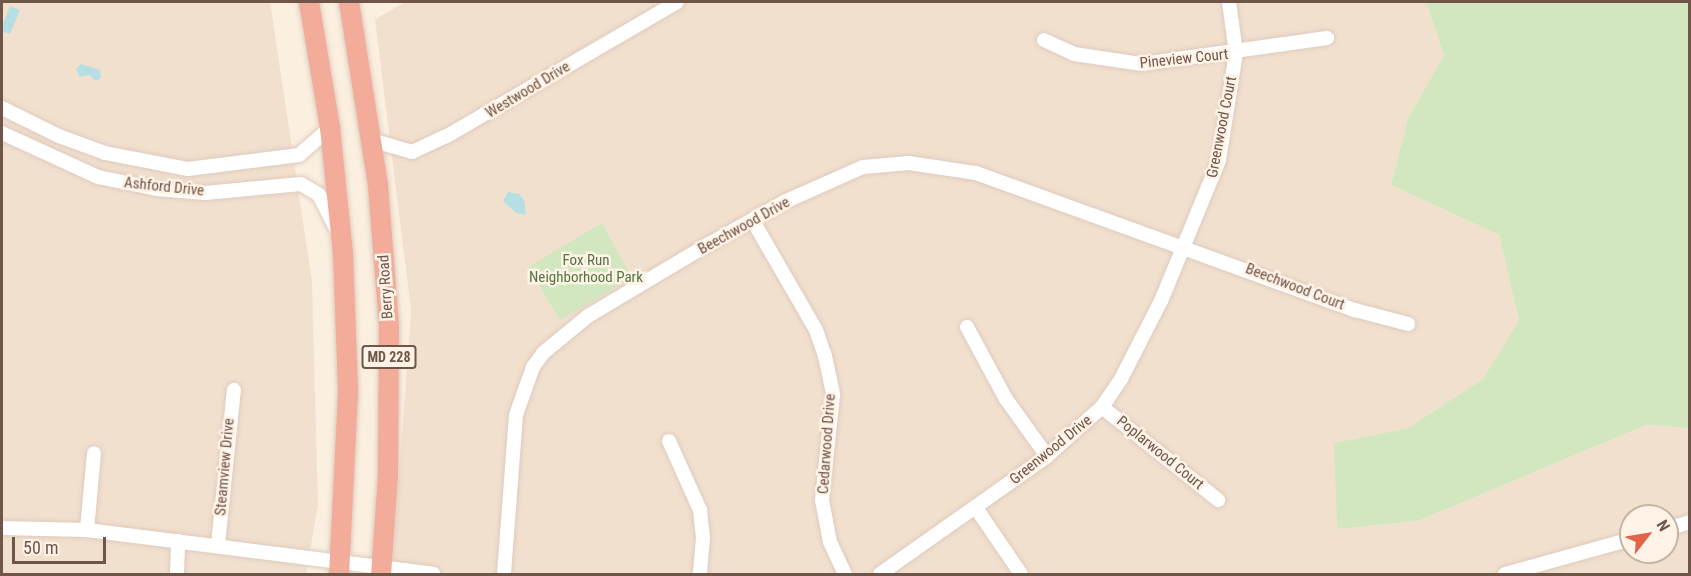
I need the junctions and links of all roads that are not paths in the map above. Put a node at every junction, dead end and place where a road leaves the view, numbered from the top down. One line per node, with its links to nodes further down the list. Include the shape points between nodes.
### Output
1 (309, 2): 9 (highway, MD 228)
2 (349, 2): 11 (highway, Berry Road / MD 228)
3 (677, 2): 11 (street, Westwood Drive, via 447,136 412,152)
4 (1229, 2): 7 (street, Greenwood Court)
5 (1327, 38): 7 (street, Pineview Court)
6 (1044, 40): 7 (street, Pineview Court, via 1074,54 1128,64)
7 (1236, 53): 14 (street, Greenwood Court, via 1219,160 1208,195)
8 (2, 108): 9 (street, Ashford Drive, via 105,153 188,169 299,155)
9 (330, 128): 13 (highway, MD 228)
10 (2, 133): 13 (street, Ashford Drive, via 98,177 157,189 205,192 301,184 319,195)
11 (371, 140): 30 (highway, Berry Road / MD 228, via 389,326 388,475)
12 (753, 221): 14 (street, Beechwood Drive, via 847,173 909,163 976,173); 33 (street, Beechwood Drive, via 588,316 543,352 533,367 516,415); 35 (street, Cedarwood Drive, via 816,330 825,356 833,396 822,500 830,542)
13 (342, 237): 29 (highway, MD 228, via 348,392)
14 (1183, 246): 15 (street, Beechwood Court, via 1355,310); 18 (street, Greenwood Drive, via 1151,321)
15 (1408, 324)
16 (967, 327): 21 (street, via 1006,399)
17 (234, 390): 28 (street, Steamview Drive)
18 (1102, 407): 21 (street, Greenwood Drive); 22 (street, Poplarwood Court)
19 (669, 441): 34 (street, via 700,510)
20 (94, 453): 25 (street)
21 (1047, 456): 23 (street, Greenwood Drive)
22 (1218, 500)
23 (976, 508): 36 (street, Greenwood Drive); 37 (street)
24 (2, 528): 25 (street)
25 (87, 530): 26 (street)
26 (178, 541): 28 (street); 31 (street)
27 (1619, 542): 38 (street)
28 (218, 544): 29 (street)
29 (339, 568): 30 (street)
30 (381, 571): 32 (street)
31 (177, 574)
32 (433, 574)
33 (504, 574)
34 (700, 574)
35 (844, 574)
36 (880, 574)
37 (1021, 574)
38 (1505, 574)

